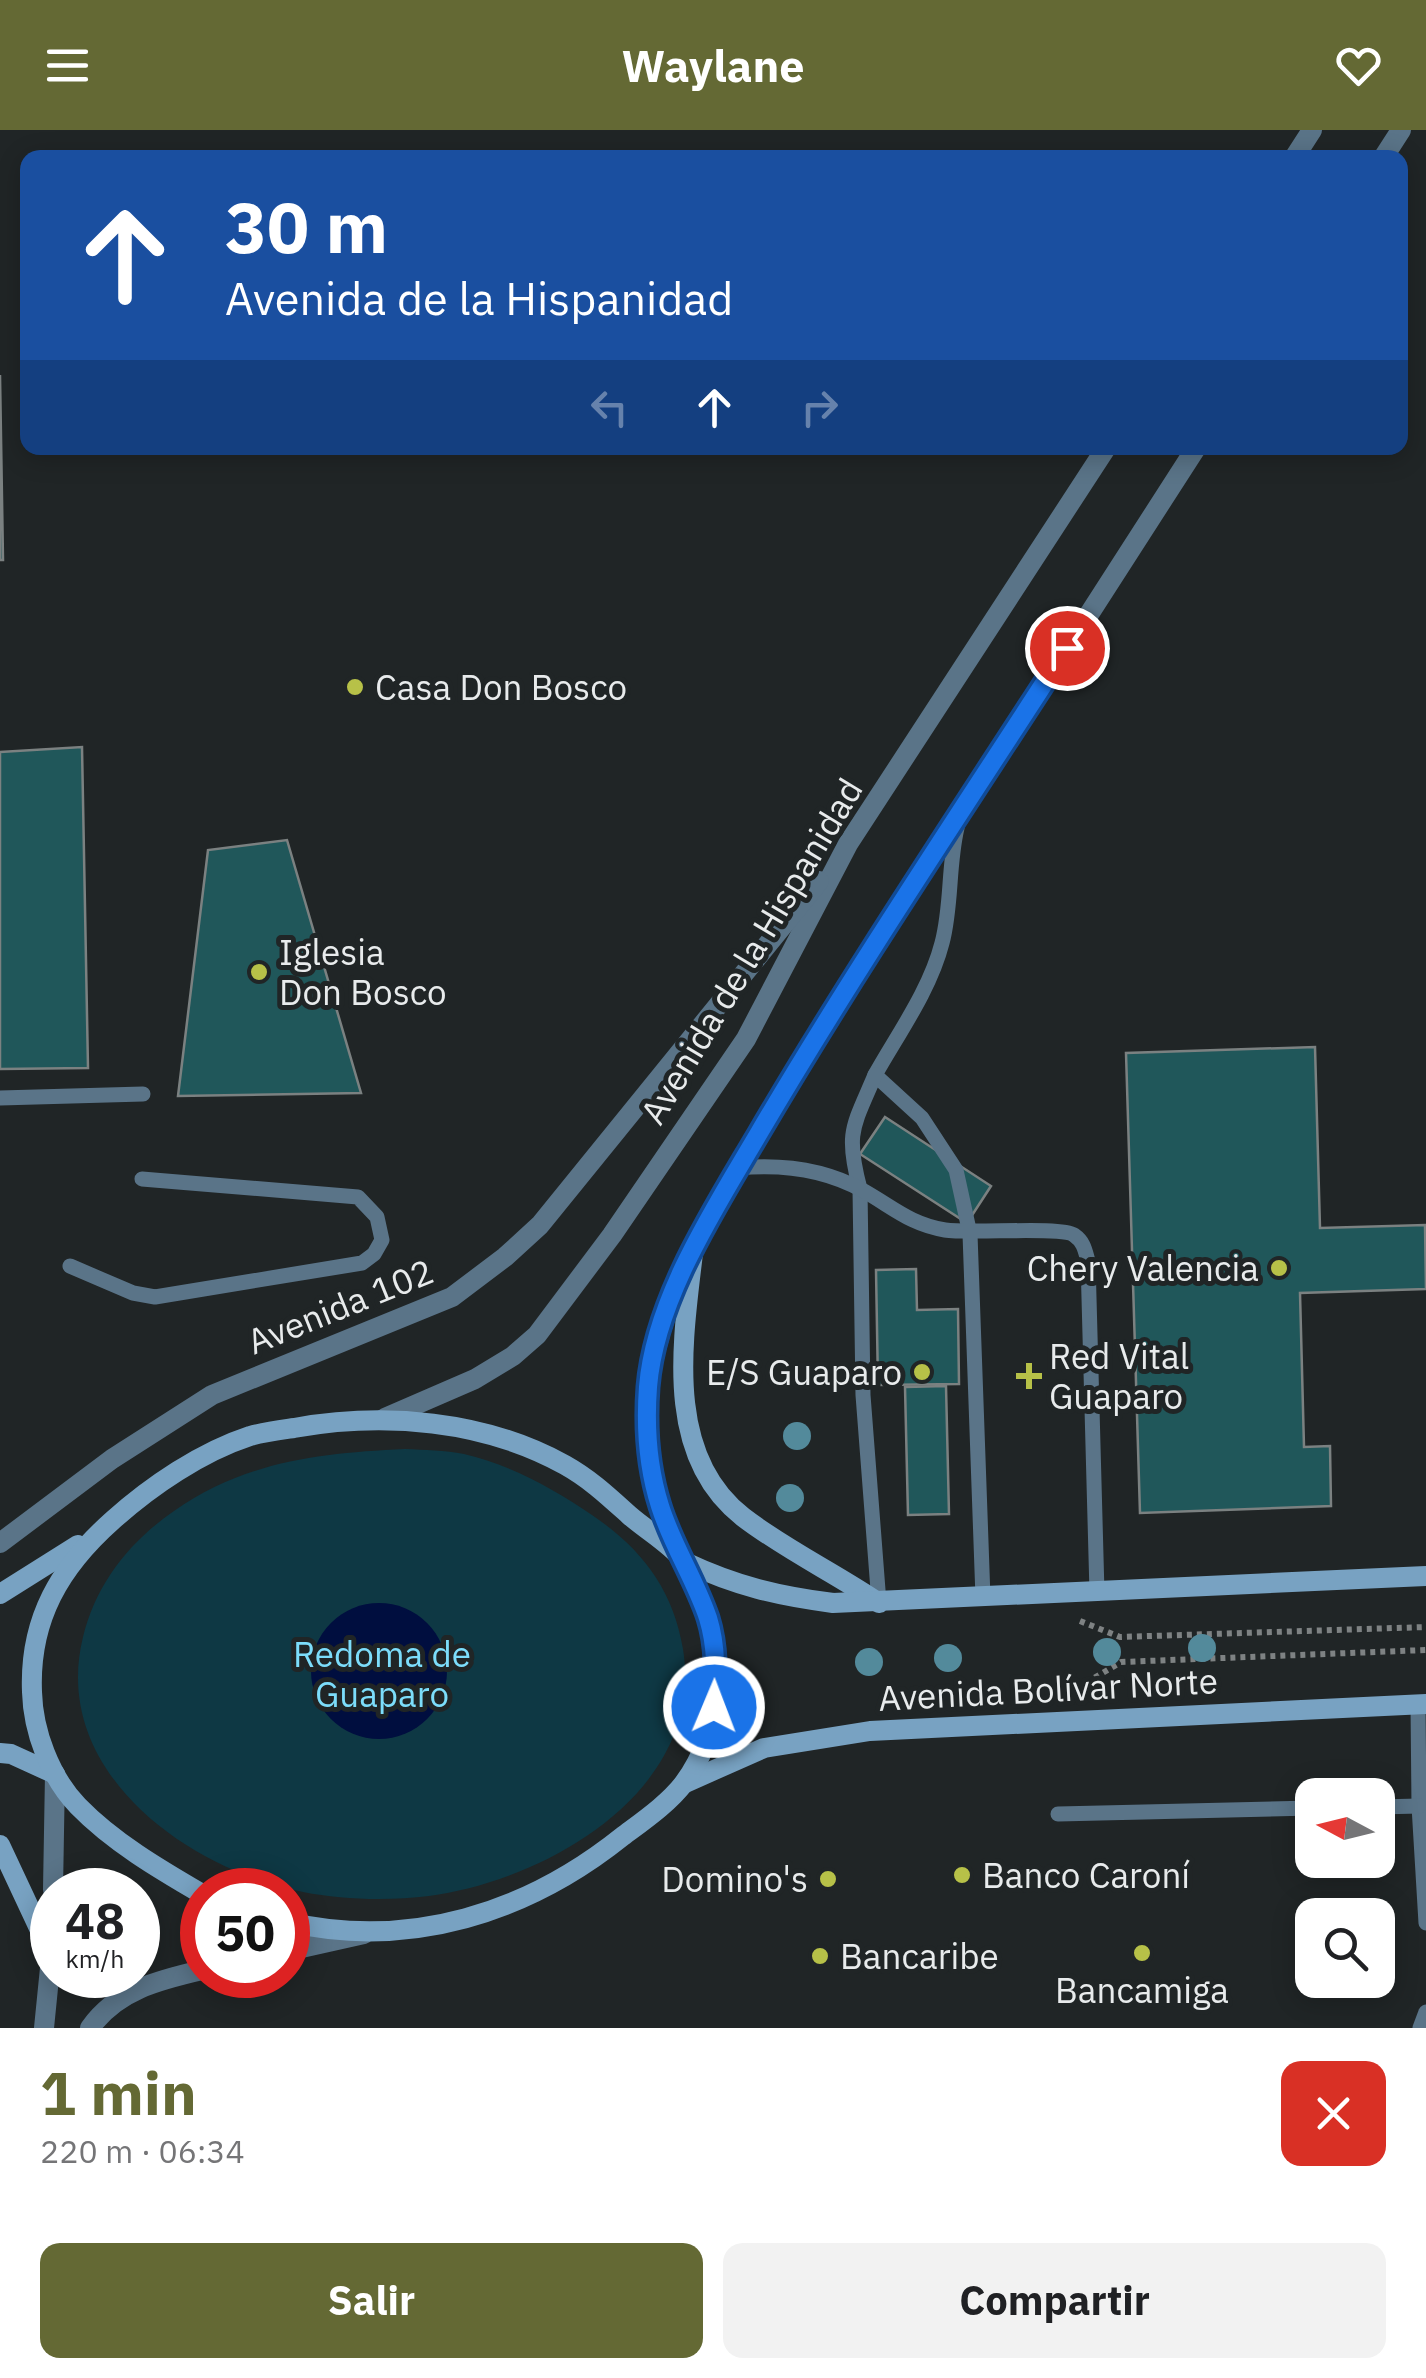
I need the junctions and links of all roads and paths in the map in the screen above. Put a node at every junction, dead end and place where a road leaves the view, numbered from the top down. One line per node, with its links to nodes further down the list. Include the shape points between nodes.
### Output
1 (1101, 455): 4 (street, Avenida de la Hispanidad)
2 (1191, 455): 3 (street)
3 (960, 815): 5 (lane, via 943,942); 8 (street)
4 (848, 844): 14 (street, Avenida de la Hispanidad, via 746,1039 537,1335 476,1380); 16 (street, Avenida 102, via 540,1225 505,1257 452,1297 212,1394)
5 (875, 1075): 10 (lane, via 851,1130); 11 (lane, via 922,1118 956,1170)
6 (143, 1094): 7 (lane)
7 (0, 1098)
8 (738, 1168): 10 (lane, via 808,1170); 12 (street)
9 (142, 1179): 13 (lane, via 358,1197 377,1217 382,1240 362,1263 156,1297)
10 (860, 1188): 11 (lane, via 918,1226); 22 (lane, via 863,1395)
11 (970, 1234): 19 (lane, via 1055,1230 1071,1232 1084,1244); 21 (lane)
12 (693, 1253): 17 (street, via 658,1334 646,1439 660,1507); 22 (main road, via 682,1350 684,1404 713,1486 742,1516)
13 (70, 1266)
14 (385, 1418): 15 (main road, via 251,1436 199,1459); 17 (main road, via 486,1435 552,1458 601,1488)
15 (105, 1528): 20 (main road); 29 (main road, via 60,1576 38,1626 32,1709)
16 (0, 1543)
17 (685, 1562): 22 (main road, via 783,1597); 30 (main road, via 709,1621 717,1665 702,1750)
18 (1426, 1576): 19 (main road)
19 (1097, 1593): 21 (main road)
20 (0, 1594)
21 (983, 1598): 22 (main road)
22 (879, 1603)
23 (1069, 1617): 24 (path, via 1120,1637)
24 (1426, 1626)
25 (1426, 1650): 27 (path, via 1121,1662)
26 (1422, 1704): 27 (main road, Avenida Bolívar Norte); 31 (lane)
27 (1021, 1722): 30 (main road, Avenida Bolívar Norte, via 812,1738 764,1748)
28 (0, 1753): 29 (main road)
29 (56, 1774): 36 (street); 37 (main road, via 76,1805)
30 (683, 1784): 41 (main road, via 589,1864 531,1896 470,1918)
31 (1418, 1806): 32 (lane); 39 (lane)
32 (1395, 1807)
33 (1295, 1808): 34 (lane)
34 (1058, 1814)
35 (0, 1845): 38 (main road)
36 (54, 1868)
37 (180, 1882)
38 (30, 1909)
39 (1426, 1923)
40 (310, 1927): 41 (main road)
41 (375, 1932): 42 (street)
42 (310, 1946)
43 (180, 1976): 47 (street, via 130,1991)
44 (47, 1998): 46 (street)
45 (1426, 2012): 48 (lane)
46 (44, 2028)
47 (90, 2028)
48 (1420, 2028)

